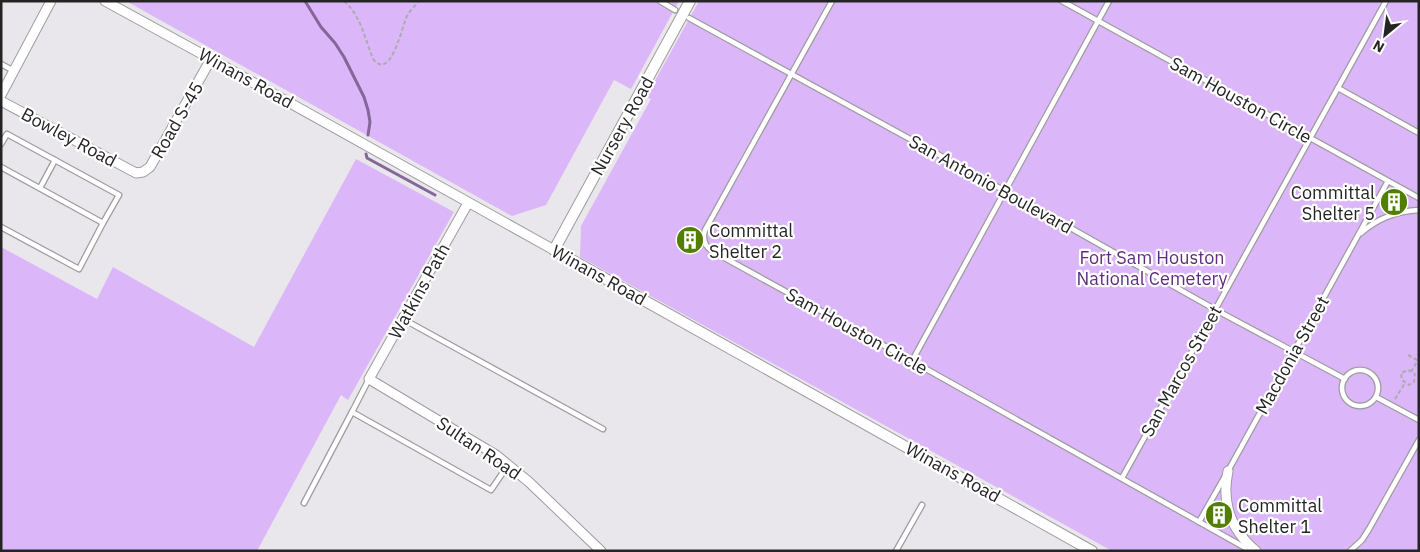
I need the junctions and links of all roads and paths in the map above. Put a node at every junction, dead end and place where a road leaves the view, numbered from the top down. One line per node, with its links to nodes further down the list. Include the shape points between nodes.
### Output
1 (51, 1): 16 (street)
2 (106, 1): 14 (street, Winans Road)
3 (344, 1): 4 (path, via 357,16 373,59 380,65 390,61 406,17)
4 (419, 1)
5 (660, 1): 11 (lane)
6 (690, 1): 36 (street, Nursery Road)
7 (832, 1): 17 (lane, Sam Houston Circle)
8 (1062, 1): 13 (lane, Sam Houston Circle)
9 (1109, 1): 13 (lane)
10 (1386, 1): 18 (lane, San Marcos Street)
11 (675, 10)
12 (690, 18): 17 (lane, San Antonio Boulevard)
13 (1098, 21): 22 (lane, Sam Houston Circle); 29 (lane)
14 (211, 59): 26 (street, Road S-45, via 150,167); 31 (street, Winans Road)
15 (1, 64): 16 (lane)
16 (14, 71): 19 (street)
17 (792, 75): 29 (lane, San Antonio Boulevard); 41 (lane, Sam Houston Circle, via 705,230 704,242 712,251)
18 (1338, 88): 21 (lane); 22 (lane, San Marcos Street)
19 (1, 95)
20 (1, 101): 26 (street, Bowley Road)
21 (1419, 133)
22 (1310, 138): 27 (lane, Sam Houston Circle); 37 (lane, San Marcos Street)
23 (1, 144): 24 (lane, via 7,134)
24 (54, 160): 28 (lane); 33 (lane, via 119,195)
25 (1, 167): 28 (lane)
26 (136, 173)
27 (1388, 181): 30 (lane, Sam Houston Circle); 35 (lane, Macdonia Street)
28 (40, 188): 33 (lane)
29 (1005, 191): 37 (lane, San Antonio Boulevard); 41 (lane)
30 (1419, 198)
31 (468, 203): 36 (street, Winans Road); 38 (street, Watkins Path)
32 (1419, 210): 35 (lane, Macdonia Street, via 1381,219)
33 (103, 223): 34 (lane, via 78,269)
34 (1, 226)
35 (1356, 239): 39 (lane, Macdonia Street)
36 (554, 250): 61 (street, Winans Road)
37 (1216, 310): 39 (lane, San Antonio Boulevard); 55 (lane, San Marcos Street)
38 (403, 320): 44 (street, Watkins Path); 51 (lane)
39 (1294, 352): 45 (lane, San Antonio Boulevard); 54 (lane, Macdonia Street)
40 (1408, 355): 42 (path)
41 (912, 361): 55 (lane, Sam Houston Circle)
42 (1418, 361): 43 (path)
43 (1411, 372): 46 (path, via 1401,373); 46 (path, via 1415,374 1414,382)
44 (369, 379): 49 (lane); 53 (street, Sultan Road)
45 (1345, 379): 47 (lane, via 1351,372 1369,372 1378,384); 47 (lane, via 1343,393 1351,404 1365,406)
46 (1405, 383): 48 (path)
47 (1376, 397): 48 (lane)
48 (1391, 406): 50 (lane)
49 (352, 412): 53 (lane, via 491,490); 56 (lane)
50 (1419, 420)
51 (603, 429)
52 (1419, 440): 64 (lane, via 1369,529)
53 (508, 465): 59 (street, Sultan Road)
54 (1228, 471): 58 (lane, Macdonia Street); 63 (street, Macdonia Street, via 1225,488 1230,514 1242,538)
55 (1122, 478): 58 (lane, Sam Houston Circle)
56 (304, 503)
57 (922, 504): 60 (lane)
58 (1199, 522): 62 (lane, Sam Houston Circle)
59 (601, 551)
60 (896, 551)
61 (1092, 551)
62 (1251, 551)
63 (1256, 551)
64 (1350, 551)

